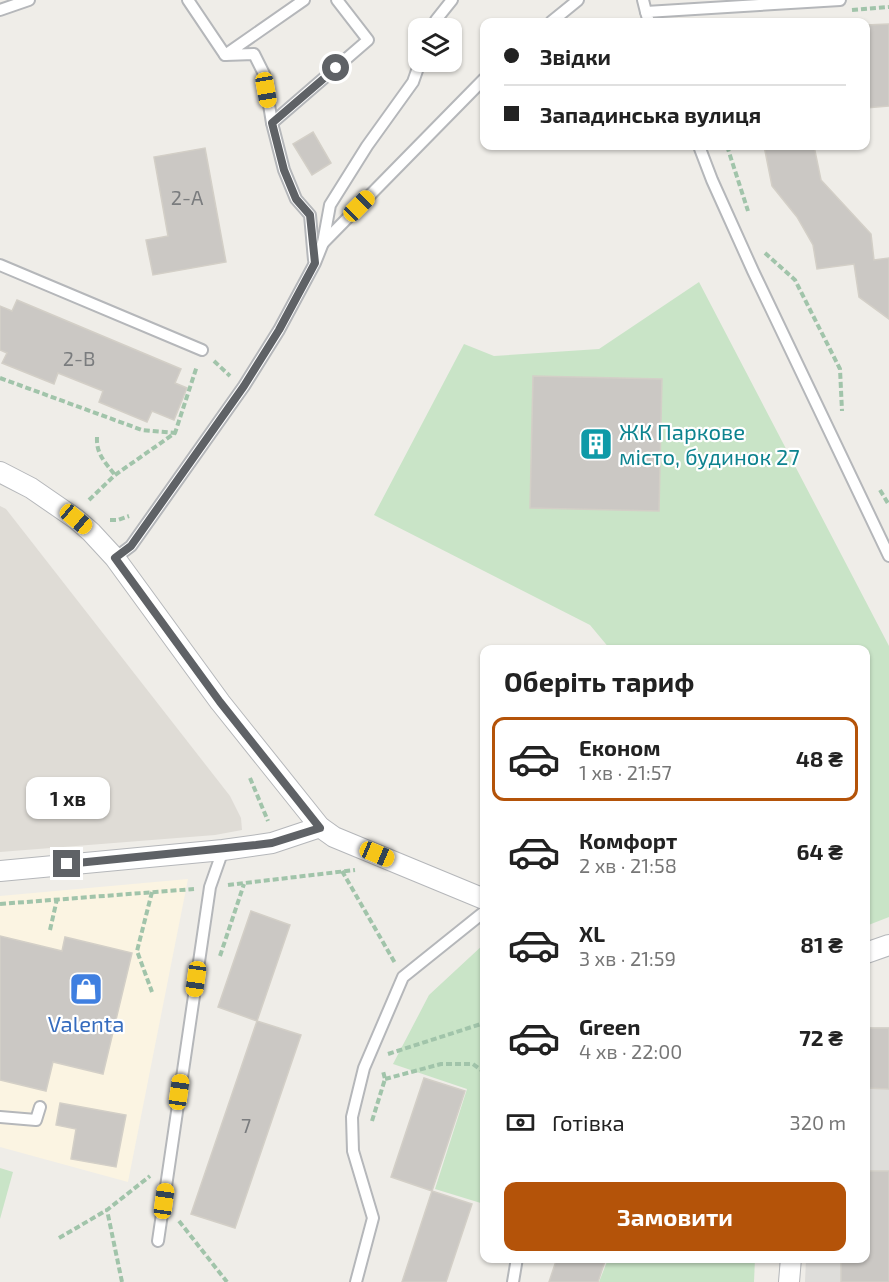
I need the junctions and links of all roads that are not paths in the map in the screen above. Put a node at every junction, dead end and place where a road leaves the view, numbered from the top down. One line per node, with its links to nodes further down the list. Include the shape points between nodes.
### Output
1 (29, 0): 9 (lane)
2 (188, 0): 13 (lane)
3 (304, 0): 13 (lane)
4 (337, 0): 16 (lane, via 368,40)
5 (452, 0): 11 (lane)
6 (578, 0): 12 (lane)
7 (643, 0): 10 (lane)
8 (840, 0): 10 (lane)
9 (0, 10)
10 (647, 17)
11 (438, 18)
12 (556, 18)
13 (225, 55): 16 (lane, via 254,54 264,74)
14 (416, 72): 18 (lane, via 330,204)
15 (480, 84): 18 (lane)
16 (272, 123): 19 (lane, via 284,170 296,199 310,215)
17 (701, 150): 23 (lane, via 753,271)
18 (323, 243): 19 (lane)
19 (315, 263): 24 (lane, via 244,386 131,546)
20 (0, 265): 21 (lane)
21 (202, 350)
22 (0, 472): 24 (street, via 76,519)
23 (889, 556)
24 (115, 558): 25 (street, via 220,702)
25 (320, 828): 26 (street, via 272,843); 28 (street)
26 (224, 850): 27 (street); 34 (lane, via 210,887)
27 (0, 870)
28 (480, 897)
29 (480, 915): 37 (lane, via 403,977 364,1068 352,1117 353,1151 373,1218)
30 (889, 945): 31 (street)
31 (870, 952)
32 (40, 1107): 33 (lane, via 36,1120)
33 (0, 1118)
34 (158, 1241)
35 (516, 1263): 38 (lane)
36 (791, 1263): 39 (street)
37 (356, 1282)
38 (513, 1282)
39 (789, 1282)

